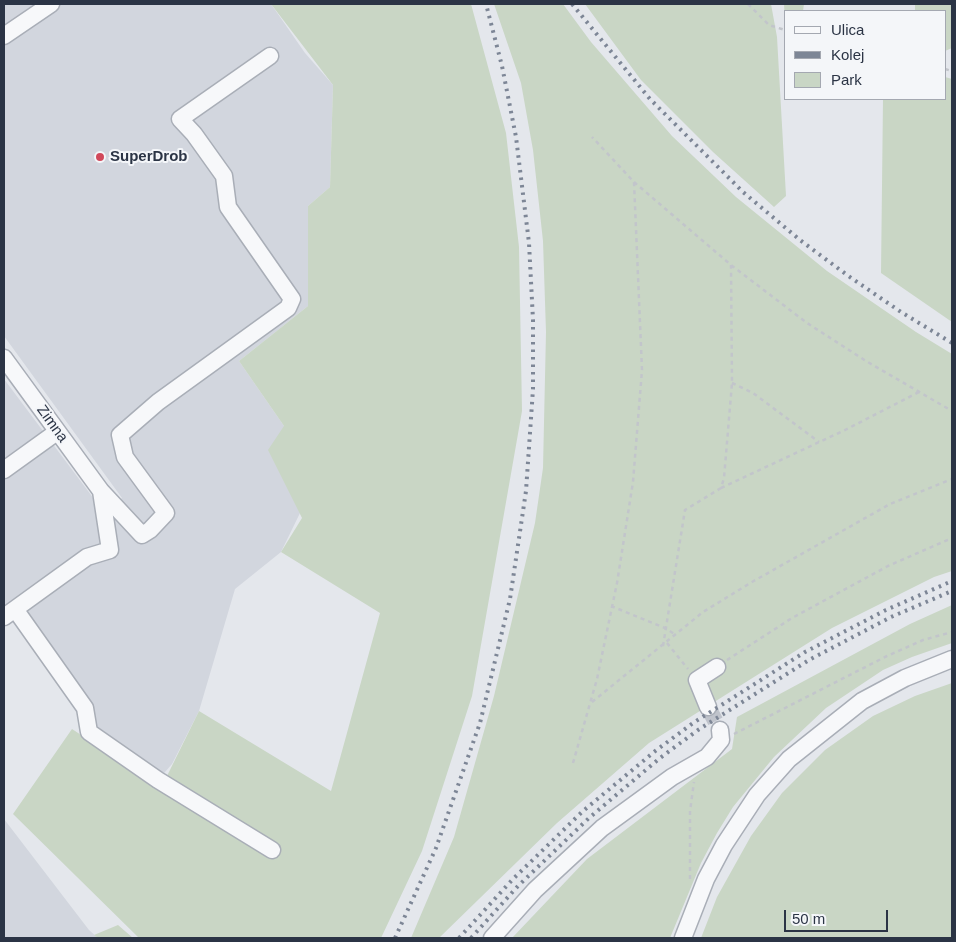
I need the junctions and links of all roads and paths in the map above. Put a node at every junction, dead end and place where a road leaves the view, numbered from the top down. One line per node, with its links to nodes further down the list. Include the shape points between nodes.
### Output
1 (51, 4): 4 (street)
2 (748, 4): 3 (path, via 769,24)
3 (784, 30)
4 (4, 36)
5 (270, 56): 18 (street, Zimna, via 180,119 224,176 228,207 292,299 288,308 158,402 120,435 125,457 166,512 150,530 142,535)
6 (592, 138): 7 (path)
7 (634, 182): 8 (path); 20 (path, via 641,326 640,405 628,515)
8 (730, 265): 10 (path); 11 (path, via 807,323)
9 (4, 358): 18 (street, Zimna)
10 (732, 383): 14 (path, via 753,393); 17 (path, via 728,452)
11 (919, 392): 12 (path); 14 (path)
12 (952, 411)
13 (54, 434): 15 (street)
14 (819, 442): 17 (path)
15 (4, 470)
16 (952, 479): 24 (path, via 890,504 848,527 712,607)
17 (721, 488): 22 (path, via 685,510)
18 (101, 491): 21 (street, via 110,550 87,557)
19 (952, 538): 28 (path, via 888,566 801,613)
20 (611, 606): 22 (path); 30 (path)
21 (9, 613): 35 (street, via 85,708 88,732 158,780)
22 (666, 628): 24 (path); 26 (path)
23 (952, 632): 32 (path, via 923,640)
24 (676, 635): 25 (path)
25 (667, 643): 26 (path); 29 (path)
26 (662, 646): 30 (path)
27 (952, 659): 38 (street, via 905,678 862,701 789,759 757,795 724,845 706,880)
28 (717, 667): 29 (street)
29 (697, 680): 31 (street)
30 (591, 703): 33 (path)
31 (708, 707)
32 (720, 735): 37 (street, via 707,757 672,777 602,828 535,890)
33 (573, 763)
34 (694, 780): 36 (path, via 690,811)
35 (272, 850)
36 (690, 884)
37 (492, 938)
38 (684, 938)

